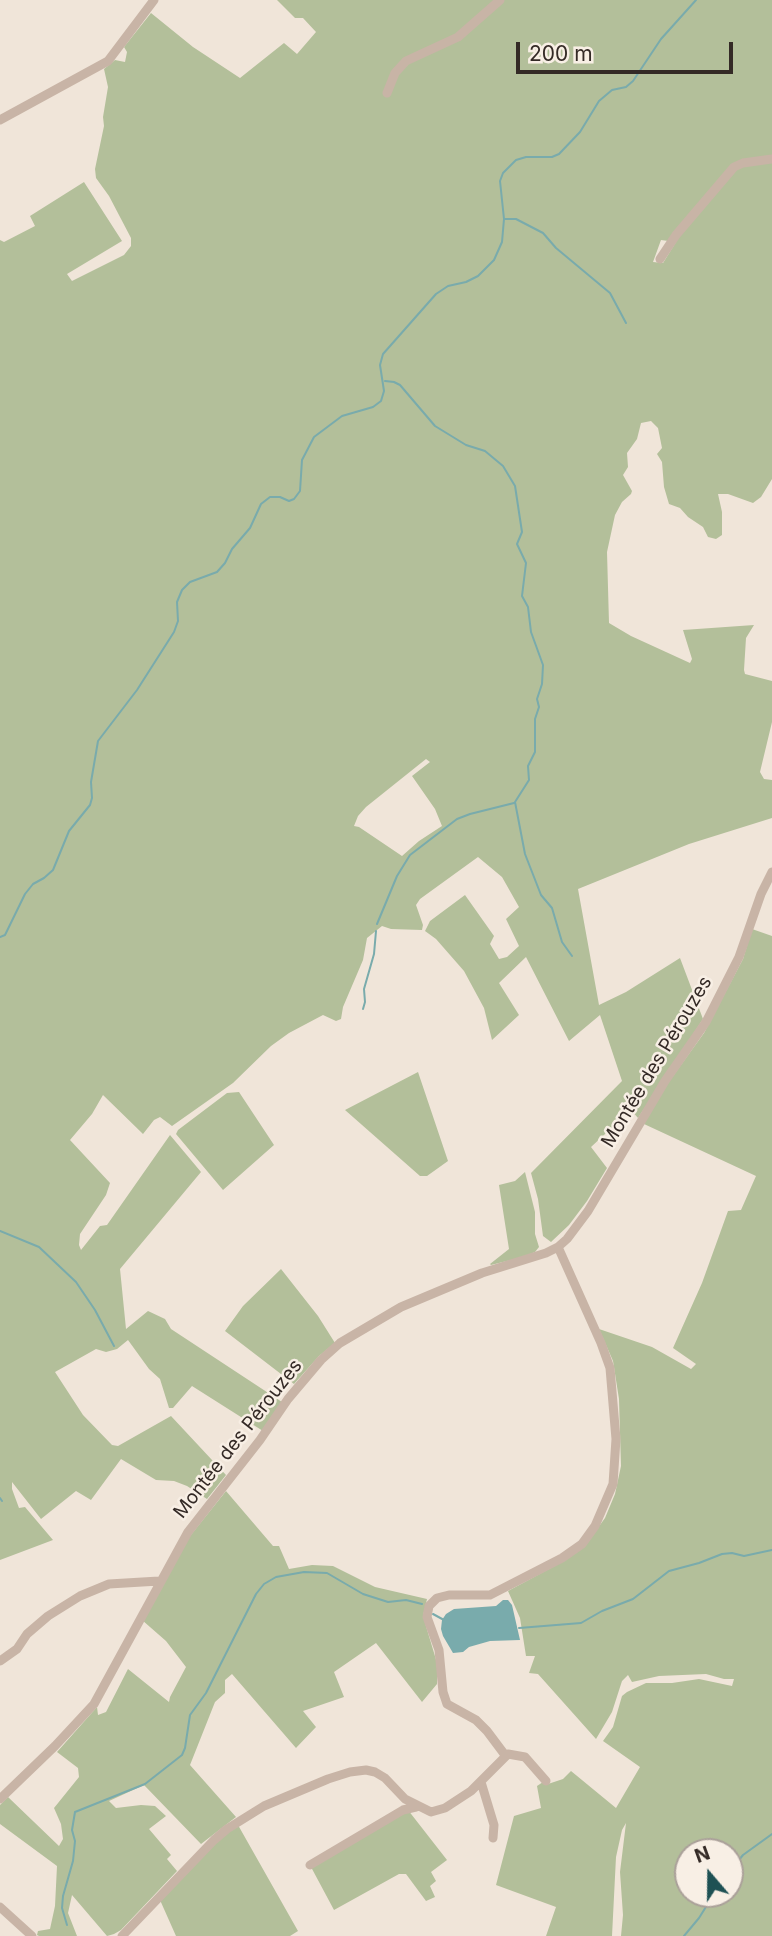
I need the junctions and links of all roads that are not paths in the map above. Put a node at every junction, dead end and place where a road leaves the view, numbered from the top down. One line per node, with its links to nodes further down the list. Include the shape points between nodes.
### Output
1 (154, 0): 4 (street, via 108,61)
2 (500, 0): 3 (street, via 458,37 406,61)
3 (387, 93)
4 (0, 120)
5 (772, 159): 6 (street, via 733,167)
6 (660, 259)
7 (772, 872): 8 (street, Montée des Pérouzes, via 739,957 706,1022 665,1081 588,1211)
8 (558, 1247): 9 (street, Montée des Pérouzes, via 401,1307 340,1343 288,1399 188,1532); 11 (street, via 610,1368 616,1438 613,1484 582,1544 490,1595 437,1598 427,1617 439,1650 447,1704 476,1720)
9 (159, 1581): 10 (street, via 109,1584 80,1595 42,1621); 14 (street, Montée des Pérouzes, via 93,1703)
10 (0, 1661)
11 (505, 1755): 12 (street, via 522,1755); 13 (street)
12 (546, 1781)
13 (481, 1782): 16 (street, via 440,1811); 18 (street, via 494,1825)
14 (0, 1799)
15 (405, 1799): 16 (street); 17 (street); 22 (street, via 380,1775 358,1771 254,1811 214,1840)
16 (416, 1807): 17 (street)
17 (403, 1810): 19 (street)
18 (493, 1838)
19 (310, 1865)
20 (0, 1907): 21 (street)
21 (32, 1936)
22 (121, 1936)

